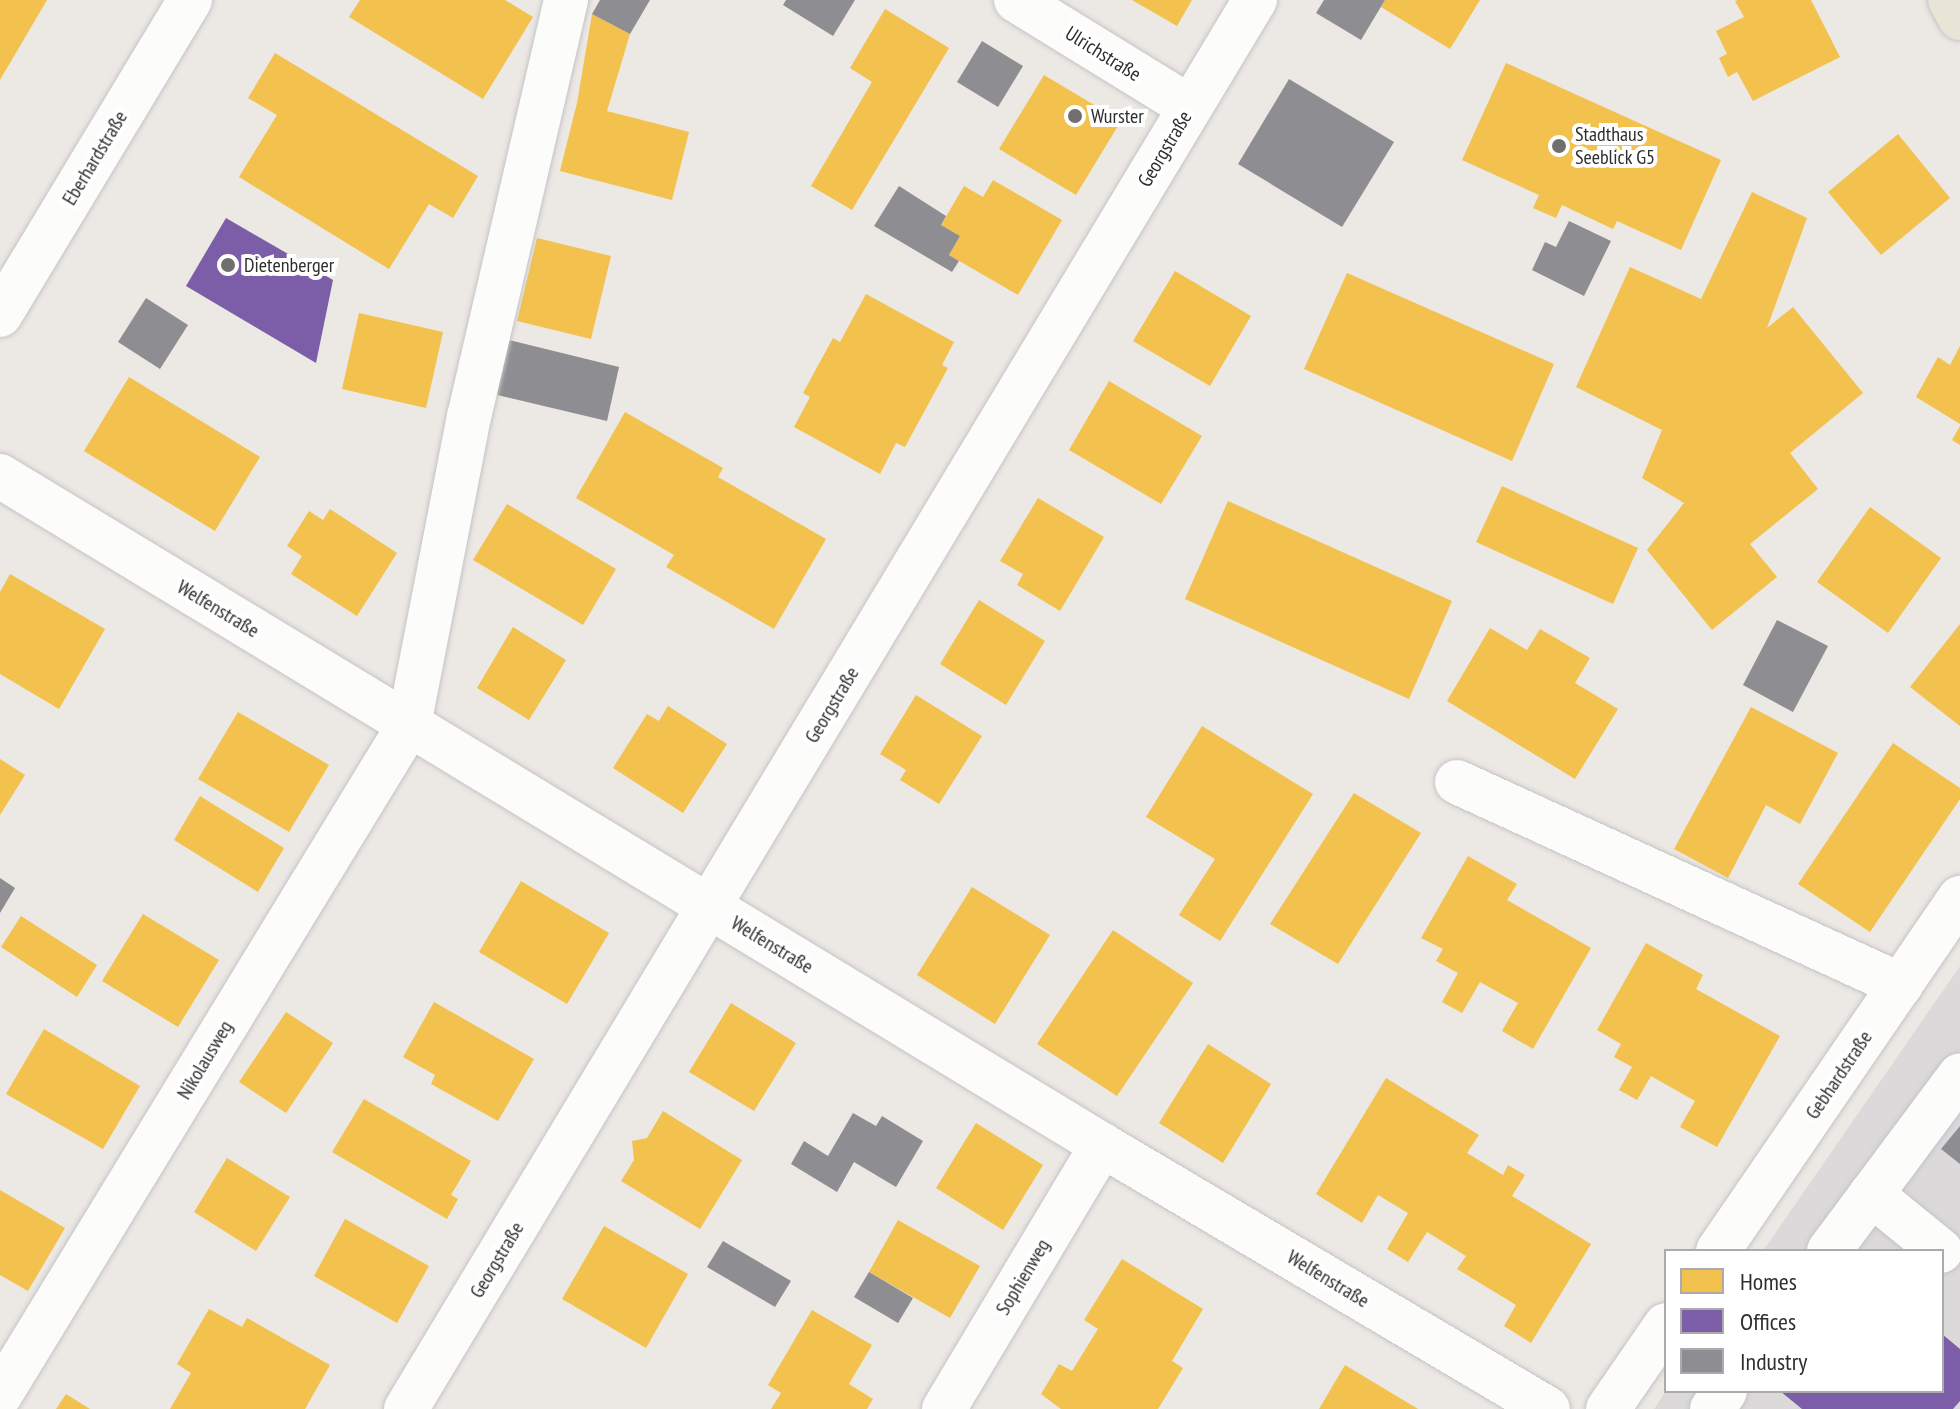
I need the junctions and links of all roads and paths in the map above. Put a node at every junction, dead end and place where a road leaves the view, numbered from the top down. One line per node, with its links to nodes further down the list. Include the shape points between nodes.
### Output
1 (190, 0): 8 (street, Eberhardstraße)
2 (566, 0): 10 (street, via 469,417)
3 (1016, 0): 7 (street, Ulrichstraße)
4 (1255, 0): 7 (street, Georgstraße)
5 (1950, 0): 6 (main road)
6 (1960, 18)
7 (1190, 107): 13 (street, Georgstraße)
8 (0, 315)
9 (0, 476): 10 (street, Welfenstraße)
10 (409, 725): 13 (street, Welfenstraße); 24 (street, Nikolausweg)
11 (1457, 782): 14 (street)
12 (1960, 898): 14 (street, Gebhardstraße)
13 (711, 908): 16 (street, Welfenstraße); 25 (street, Georgstraße)
14 (1901, 985): 18 (street, Gebhardstraße)
15 (1960, 1075): 17 (street)
16 (1102, 1145): 26 (street, Sophienweg); 27 (street, Welfenstraße)
17 (1871, 1194): 19 (street); 20 (street)
18 (1719, 1249)
19 (1830, 1249)
20 (1940, 1249)
21 (1944, 1253): 22 (street)
22 (1960, 1267)
23 (1664, 1328): 28 (street)
24 (0, 1395)
25 (406, 1409)
26 (944, 1409)
27 (1548, 1409)
28 (1608, 1409)

